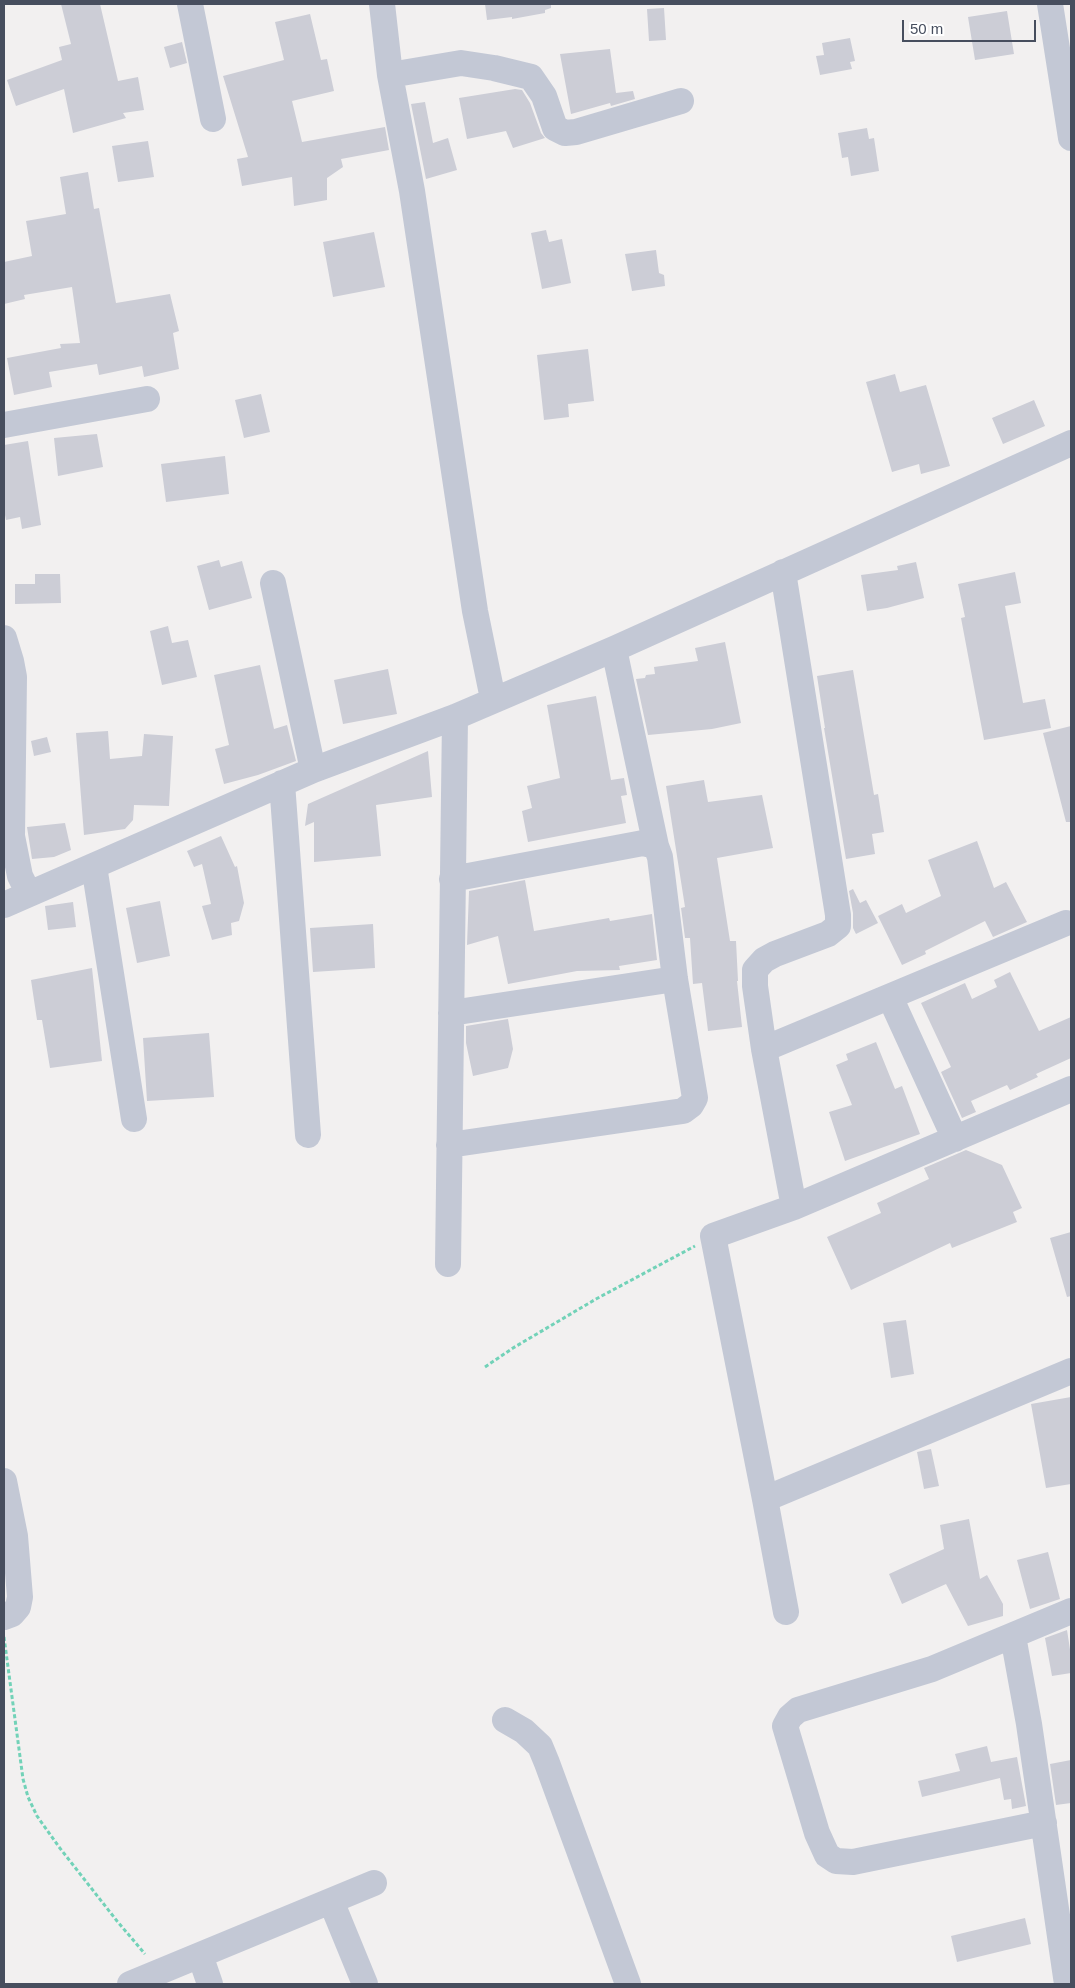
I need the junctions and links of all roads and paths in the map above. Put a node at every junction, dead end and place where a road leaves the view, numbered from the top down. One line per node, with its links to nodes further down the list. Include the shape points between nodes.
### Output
1 (190, 4): 6 (street)
2 (382, 4): 4 (street)
3 (1050, 4): 7 (street)
4 (390, 75): 5 (street, via 460,63 531,77 544,96 555,128 565,133); 15 (street, via 414,200 475,611)
5 (681, 101)
6 (213, 119)
7 (1071, 138)
8 (147, 399): 9 (street)
9 (4, 425)
10 (1071, 443): 11 (street)
11 (783, 572): 14 (street); 28 (street, via 838,926 828,934 775,954 755,970)
12 (273, 583): 17 (street)
13 (4, 638): 22 (street, via 14,677 12,836 20,876)
14 (614, 649): 15 (street); 19 (street)
15 (493, 699): 16 (street)
16 (455, 717): 17 (street); 21 (street)
17 (313, 770): 18 (street)
18 (282, 783): 20 (street); 31 (street)
19 (656, 846): 21 (street, via 643,843); 25 (street)
20 (94, 866): 22 (street); 30 (street)
21 (452, 879): 27 (street)
22 (29, 894): 23 (street)
23 (4, 905)
24 (1066, 923): 26 (street)
25 (675, 979): 27 (street); 33 (street, via 695,1098 683,1111)
26 (890, 997): 28 (street); 32 (street)
27 (451, 1013): 33 (street)
28 (764, 1049): 34 (street)
29 (1071, 1089): 32 (street)
30 (134, 1120)
31 (308, 1135)
32 (955, 1139): 34 (street)
33 (449, 1145): 36 (street)
34 (794, 1207): 35 (street)
35 (713, 1236): 37 (path, via 596,1299); 40 (street)
36 (448, 1264)
37 (485, 1367)
38 (1071, 1371): 40 (street)
39 (4, 1481): 43 (street, via 20,1597 18,1607)
40 (765, 1500): 42 (street)
41 (1071, 1611): 45 (street)
42 (786, 1612)
43 (4, 1617)
44 (4, 1633): 51 (path, via 23,1779 31,1803 59,1847)
45 (1013, 1636): 47 (street); 47 (street, via 932,1669 798,1710 785,1726 817,1832 827,1855 836,1862 853,1862)
46 (505, 1720): 55 (street, via 540,1746)
47 (1044, 1823): 56 (street)
48 (374, 1883): 49 (street)
49 (332, 1901): 50 (street); 54 (street)
50 (200, 1955): 51 (street); 53 (street)
51 (160, 1972): 52 (street)
52 (130, 1984)
53 (210, 1984)
54 (365, 1984)
55 (628, 1984)
56 (1067, 1984)

